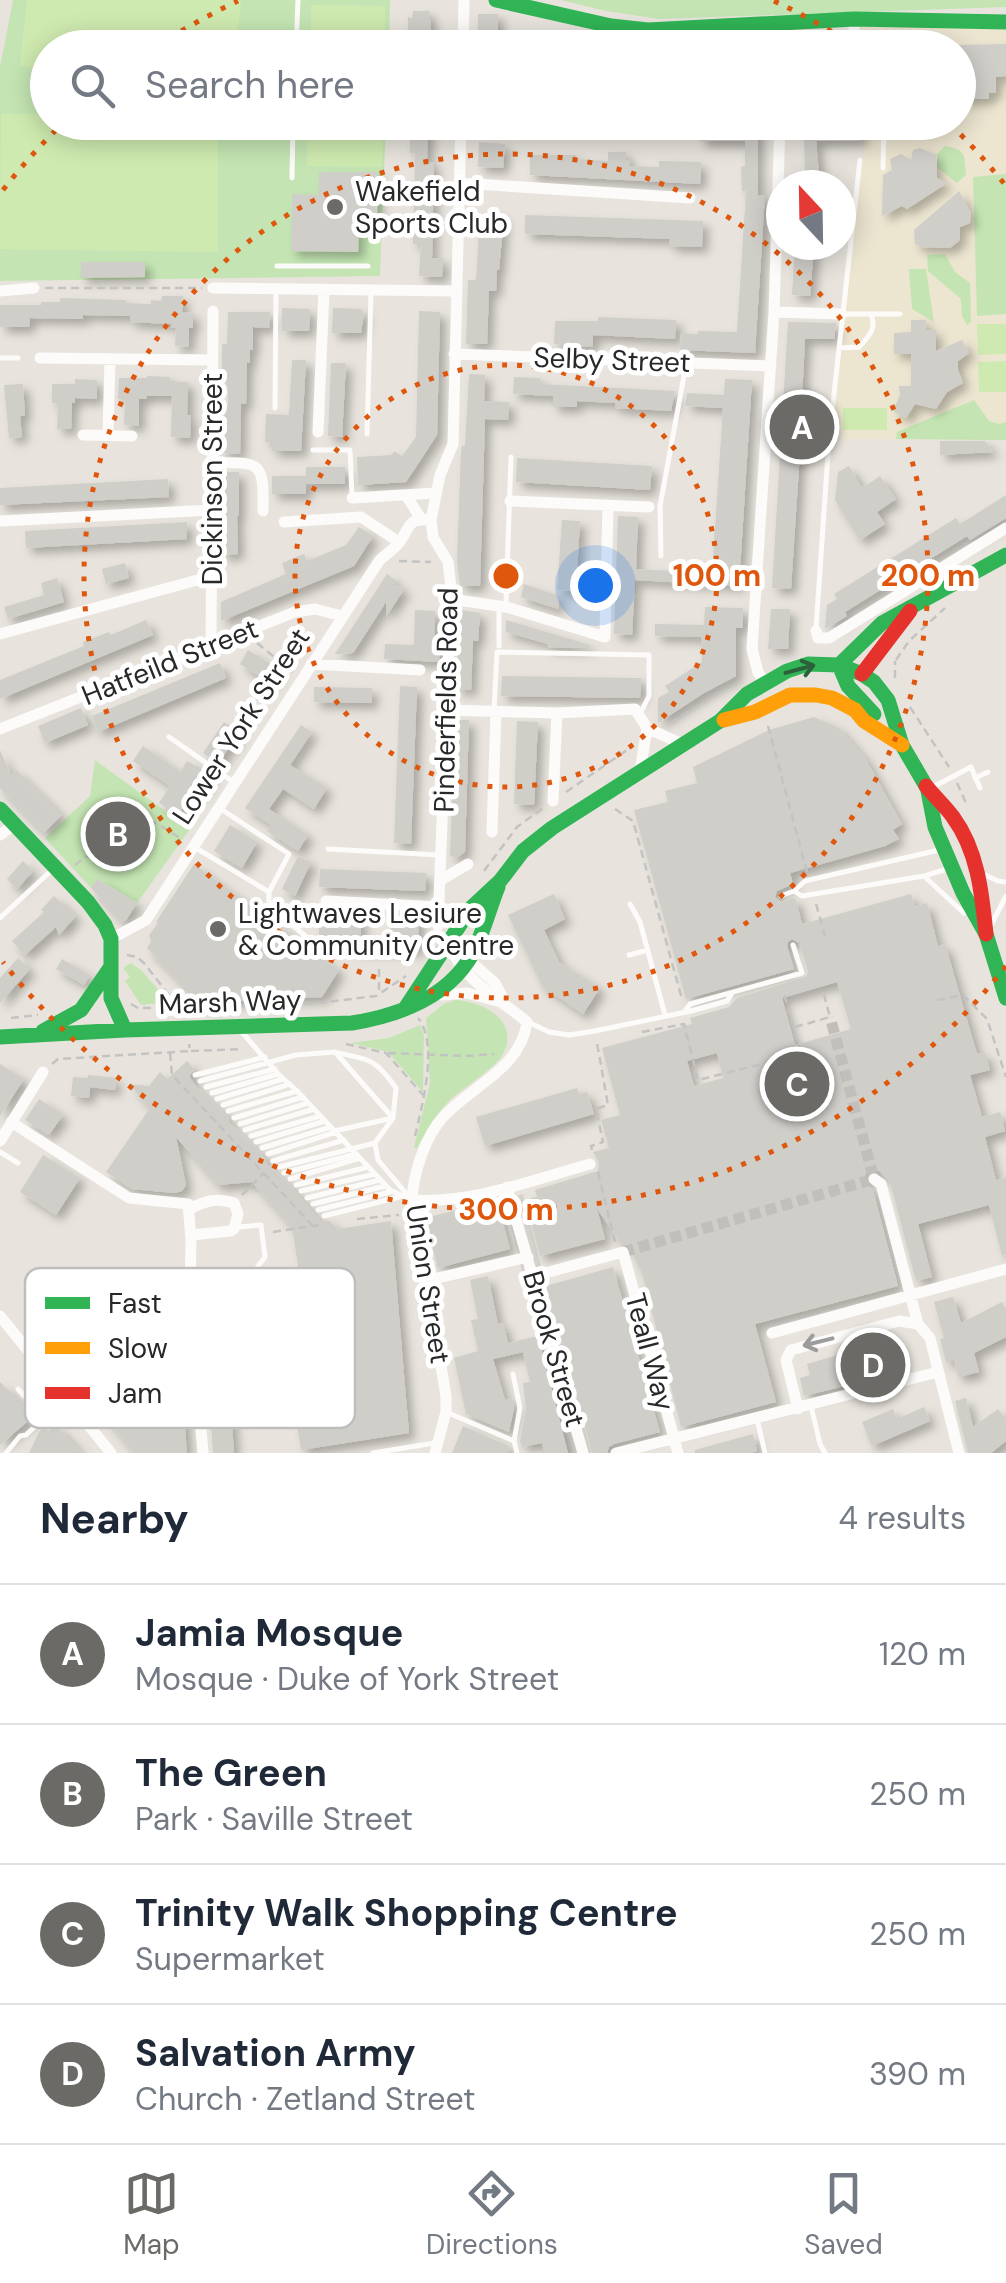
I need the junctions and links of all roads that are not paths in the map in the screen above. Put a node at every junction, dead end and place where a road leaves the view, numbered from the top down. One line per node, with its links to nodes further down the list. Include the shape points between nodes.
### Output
1 (298, 0): 6 (lane)
2 (464, 0): 7 (street)
3 (496, 0): 4 (main road, via 648,30)
4 (854, 19): 5 (main road); 8 (street)
5 (1006, 22)
6 (297, 30)
7 (463, 30)
8 (854, 30)
9 (293, 140): 15 (lane)
10 (461, 140): 16 (street)
11 (779, 140): 28 (street)
12 (884, 140): 14 (lane)
13 (860, 160): 29 (lane)
14 (883, 168)
15 (292, 178)
16 (460, 183): 17 (street); 26 (street)
17 (690, 198)
18 (277, 266): 19 (lane)
19 (368, 266)
20 (34, 288): 25 (street)
21 (213, 288): 22 (street)
22 (276, 289): 23 (street); 41 (lane)
23 (324, 290): 24 (street); 42 (street)
24 (371, 290): 26 (street); 43 (lane)
25 (0, 291)
26 (456, 291): 33 (street)
27 (213, 311): 38 (street, Dickinson Street)
28 (774, 312): 29 (street); 40 (street)
29 (842, 314): 30 (lane); 32 (lane)
30 (870, 314): 31 (lane); 32 (lane, via 874,326 859,347)
31 (900, 314)
32 (838, 348): 73 (lane)
33 (454, 354): 39 (street, Selby Street); 50 (street, via 453,444)
34 (0, 358): 35 (lane)
35 (18, 358)
36 (40, 358): 37 (street)
37 (110, 359): 38 (street); 45 (street)
38 (213, 360): 49 (street, Dickinson Street)
39 (686, 362): 40 (street, Selby Street); 65 (lane, via 660,506)
40 (770, 366): 80 (street, via 752,648)
41 (274, 408)
42 (318, 432)
43 (367, 434)
44 (84, 435): 45 (street)
45 (108, 435): 46 (street)
46 (132, 436)
47 (313, 450): 52 (lane, via 350,450)
48 (511, 456): 53 (lane)
49 (212, 462): 56 (street, Dickinson Street); 57 (street, via 258,468)
50 (436, 492): 51 (street); 58 (street)
51 (406, 495): 52 (street); 58 (street, Pinderfields Road)
52 (352, 498)
53 (510, 501): 54 (street); 69 (lane)
54 (608, 505): 55 (street); 69 (street, via 605,637)
55 (649, 507)
56 (212, 510): 59 (street); 67 (street, Dickinson Street)
57 (263, 511)
58 (426, 520): 62 (street, Lower York Street, via 407,527); 68 (street, Pinderfields Road, via 448,562)
59 (0, 521)
60 (284, 522): 62 (street, via 361,517)
61 (1006, 528): 63 (street)
62 (399, 542): 71 (street, Lower York Street)
63 (971, 550): 66 (street); 73 (street, via 830,638)
64 (1006, 555): 66 (main road)
65 (660, 556)
66 (982, 568): 70 (main road)
67 (212, 576): 72 (street); 74 (street, Dickinson Street)
68 (451, 600): 69 (street); 83 (street, Pinderfields Road)
69 (503, 606): 75 (lane)
70 (914, 607): 77 (main road, via 882,623); 79 (main road)
71 (342, 616): 74 (street, Hatfeild Street, via 296,612); 76 (street, Lower York Street)
72 (0, 634)
73 (819, 635)
74 (211, 646): 89 (street, Hatfeild Street)
75 (499, 646)
76 (311, 664): 78 (street); 96 (street, Lower York Street)
77 (839, 666): 79 (main road); 80 (main road, one-way to 77, via 798,667); 81 (main road)
78 (420, 670)
79 (862, 674): 81 (main road); 92 (main road, via 888,700)
80 (764, 684): 87 (main road)
81 (845, 685): 82 (main road); 92 (main road)
82 (816, 695): 87 (main road, via 790,696); 92 (main road, via 855,710)
83 (446, 710): 84 (street); 107 (street, Pinderfields Road)
84 (495, 712): 85 (street); 86 (lane, via 497,652 649,655 649,696); 103 (street)
85 (557, 713): 86 (street, via 635,709); 99 (street)
86 (640, 715): 88 (street)
87 (720, 721): 91 (main road)
88 (646, 728): 91 (street); 93 (street)
89 (0, 730)
90 (169, 736): 96 (lane)
91 (682, 744): 93 (main road)
92 (902, 745): 98 (main road)
93 (640, 771): 113 (main road, via 552,828)
94 (988, 772): 95 (lane)
95 (976, 778): 97 (lane); 98 (lane, via 971,768)
96 (235, 783): 100 (street, Lower York Street)
97 (980, 788)
98 (928, 789): 108 (main road, via 934,827); 108 (main road, via 955,819)
99 (553, 801)
100 (218, 808): 105 (street, Lower York Street); 115 (lane, via 288,854)
101 (0, 809): 102 (main road)
102 (14, 824): 104 (street); 110 (main road)
103 (492, 832)
104 (0, 835)
105 (194, 846): 115 (lane); 128 (street, Lower York Street, via 146,920)
106 (328, 850): 107 (lane)
107 (442, 855): 112 (street, Pinderfields Road)
108 (959, 856): 111 (lane); 114 (lane); 116 (lane, via 805,881); 124 (main road, via 962,893); 124 (main road, via 982,884)
109 (468, 864): 112 (street)
110 (60, 872): 122 (lane, via 38,881); 128 (main road, via 102,919)
111 (924, 876): 116 (lane); 124 (lane)
112 (441, 880): 121 (street, Pinderfields Road)
113 (500, 880): 125 (main road); 131 (main road, Marsh Way)
114 (1006, 882)
115 (268, 892): 129 (lane, via 275,910 326,953)
116 (794, 892): 117 (lane)
117 (781, 896)
118 (1006, 896): 124 (lane)
119 (326, 900): 121 (street)
120 (630, 904): 127 (lane)
121 (440, 907): 123 (street, Pinderfields Road)
122 (0, 918)
123 (438, 926)
124 (986, 934): 134 (main road)
125 (451, 940): 131 (street); 132 (main road)
126 (793, 945): 137 (lane, via 802,973)
127 (648, 950): 130 (lane); 137 (lane)
128 (111, 953): 140 (main road, via 110,998); 141 (main road, Lower York Street, via 81,1010)
129 (390, 956)
130 (629, 956)
131 (462, 962): 132 (street); 133 (main road, Marsh Way, via 452,983); 135 (street)
132 (432, 967): 136 (main road)
133 (434, 995): 135 (street, via 467,993); 136 (main road, Marsh Way)
134 (1006, 998)
135 (506, 1004): 138 (street)
136 (406, 1007): 139 (main road, Marsh Way, via 352,1023)
137 (665, 1015): 138 (lane, via 569,1034)
138 (527, 1022): 181 (street, Union Street, via 516,1053 440,1119)
139 (237, 1027): 140 (main road, Marsh Way); 144 (lane)
140 (125, 1030): 141 (main road, Marsh Way)
141 (35, 1036): 142 (main road, Marsh Way)
142 (0, 1037)
143 (335, 1052): 144 (lane, via 296,1055); 156 (lane); 156 (lane, via 372,1060 384,1071 396,1088)
144 (274, 1069): 146 (lane); 147 (lane); 148 (lane); 149 (lane); 151 (lane); 152 (lane)
145 (44, 1072): 158 (street)
146 (195, 1074)
147 (200, 1081)
148 (290, 1084): 150 (lane); 154 (lane)
149 (206, 1087)
150 (297, 1090): 153 (lane); 155 (lane)
151 (212, 1093)
152 (217, 1099)
153 (308, 1103): 157 (lane); 159 (lane); 159 (lane, via 248,1133)
154 (223, 1105)
155 (228, 1112)
156 (393, 1118): 159 (lane); 162 (lane)
157 (237, 1120)
158 (10, 1122): 161 (street); 183 (street, via 129,1198)
159 (329, 1125): 160 (lane); 163 (lane); 166 (lane)
160 (344, 1140): 164 (lane); 168 (lane)
161 (0, 1141)
162 (375, 1143): 164 (lane); 181 (lane, via 378,1160)
163 (259, 1145)
164 (350, 1148): 167 (lane); 171 (lane)
165 (0, 1152): 170 (lane)
166 (268, 1154)
167 (358, 1156): 172 (lane); 173 (lane)
168 (273, 1160)
169 (593, 1160): 177 (street)
170 (18, 1163)
171 (279, 1167)
172 (368, 1167): 175 (lane); 176 (lane)
173 (287, 1176)
174 (874, 1179): 194 (street, via 881,1184)
175 (380, 1180): 178 (lane); 179 (lane); 180 (lane); 182 (lane)
176 (296, 1185)
177 (507, 1187): 181 (street); 188 (street, Brook Street)
178 (301, 1191)
179 (393, 1192): 181 (lane); 184 (lane)
180 (307, 1198)
181 (409, 1203): 185 (lane); 193 (street, Union Street)
182 (312, 1204)
183 (189, 1209): 186 (street, via 214,1199 234,1203); 187 (street)
184 (318, 1210)
185 (324, 1216)
186 (235, 1227): 187 (street); 189 (lane, via 261,1225 264,1257)
187 (191, 1237): 190 (street)
188 (528, 1257): 192 (street, Brook Street); 193 (street)
189 (258, 1266)
190 (190, 1268)
191 (1006, 1269): 194 (street)
192 (534, 1276): 209 (street, Teall Way, via 620,1252); 217 (street, Brook Street)
193 (425, 1282): 204 (street, Union Street)
194 (911, 1296): 196 (street); 197 (street)
195 (0, 1316): 198 (street)
196 (918, 1324): 199 (street, via 930,1338); 203 (street, one-way to 203, via 899,1321 796,1347 787,1365)
197 (772, 1333)
198 (25, 1348)
199 (938, 1372): 203 (street); 222 (street)
200 (513, 1374): 210 (lane, via 520,1408)
201 (18, 1389): 202 (lane)
202 (25, 1397)
203 (804, 1407): 205 (street); 221 (lane)
204 (446, 1412): 210 (lane); 211 (street, Union Street)
205 (757, 1419): 209 (street); 220 (lane)
206 (33, 1428): 212 (lane)
207 (90, 1428): 213 (street)
208 (201, 1428): 214 (street)
209 (674, 1439): 218 (street); 219 (street, Teall Way)
210 (514, 1441): 216 (lane)
211 (436, 1448): 215 (lane)
212 (6, 1453)
213 (111, 1453)
214 (203, 1453)
215 (373, 1453)
216 (516, 1453)
217 (583, 1453)
218 (616, 1453)
219 (678, 1453)
220 (765, 1453)
221 (826, 1453)
222 (958, 1453)

